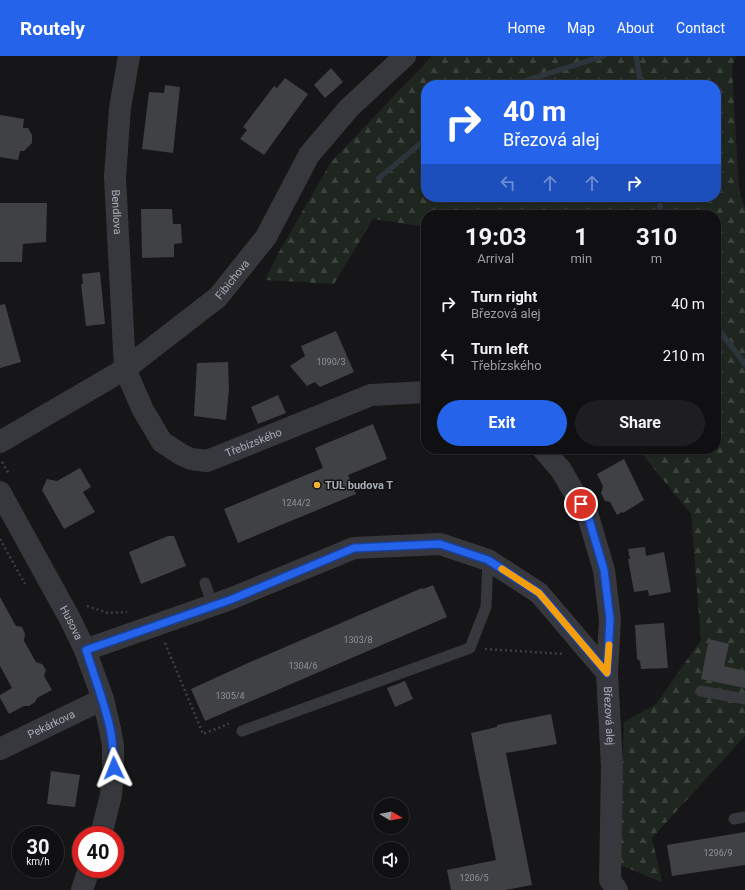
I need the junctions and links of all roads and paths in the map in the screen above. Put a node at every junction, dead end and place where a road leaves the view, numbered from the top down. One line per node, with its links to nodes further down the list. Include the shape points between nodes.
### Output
1 (129, 56): 3 (street, Bendlova, via 120,108 115,177)
2 (405, 56): 3 (street, Fibichova, via 349,108 309,155 266,237 218,298)
3 (125, 369): 4 (street, Třebízského, via 162,442 191,459 207,461 371,394); 5 (street, Fibichova)
4 (421, 392)
5 (0, 442)
6 (547, 454): 19 (street, via 561,470 588,516 604,570 610,620)
7 (1, 496): 17 (street, Husova)
8 (0, 539): 11 (path)
9 (488, 560): 12 (street, Březová alej, via 440,544 354,548); 16 (lane, via 486,607); 18 (street, Březová alej, via 539,593)
10 (205, 583): 12 (lane)
11 (27, 588)
12 (213, 606): 15 (street, Březová alej)
13 (92, 608): 14 (path)
14 (108, 612)
15 (158, 626): 17 (street, Březová alej); 23 (path, via 203,734 228,724)
16 (470, 648): 18 (path); 23 (lane)
17 (86, 650): 21 (street, Husova)
18 (592, 655): 19 (street, Březová alej)
19 (607, 673): 28 (street, Březová alej, via 612,767 610,880)
20 (701, 691): 22 (lane)
21 (103, 699): 24 (street, Pekárkova); 25 (street, Husova, via 113,746 114,768)
22 (745, 699)
23 (242, 731)
24 (0, 749)
25 (103, 826)
26 (86, 878): 27 (street)
27 (82, 890)
28 (617, 890)

